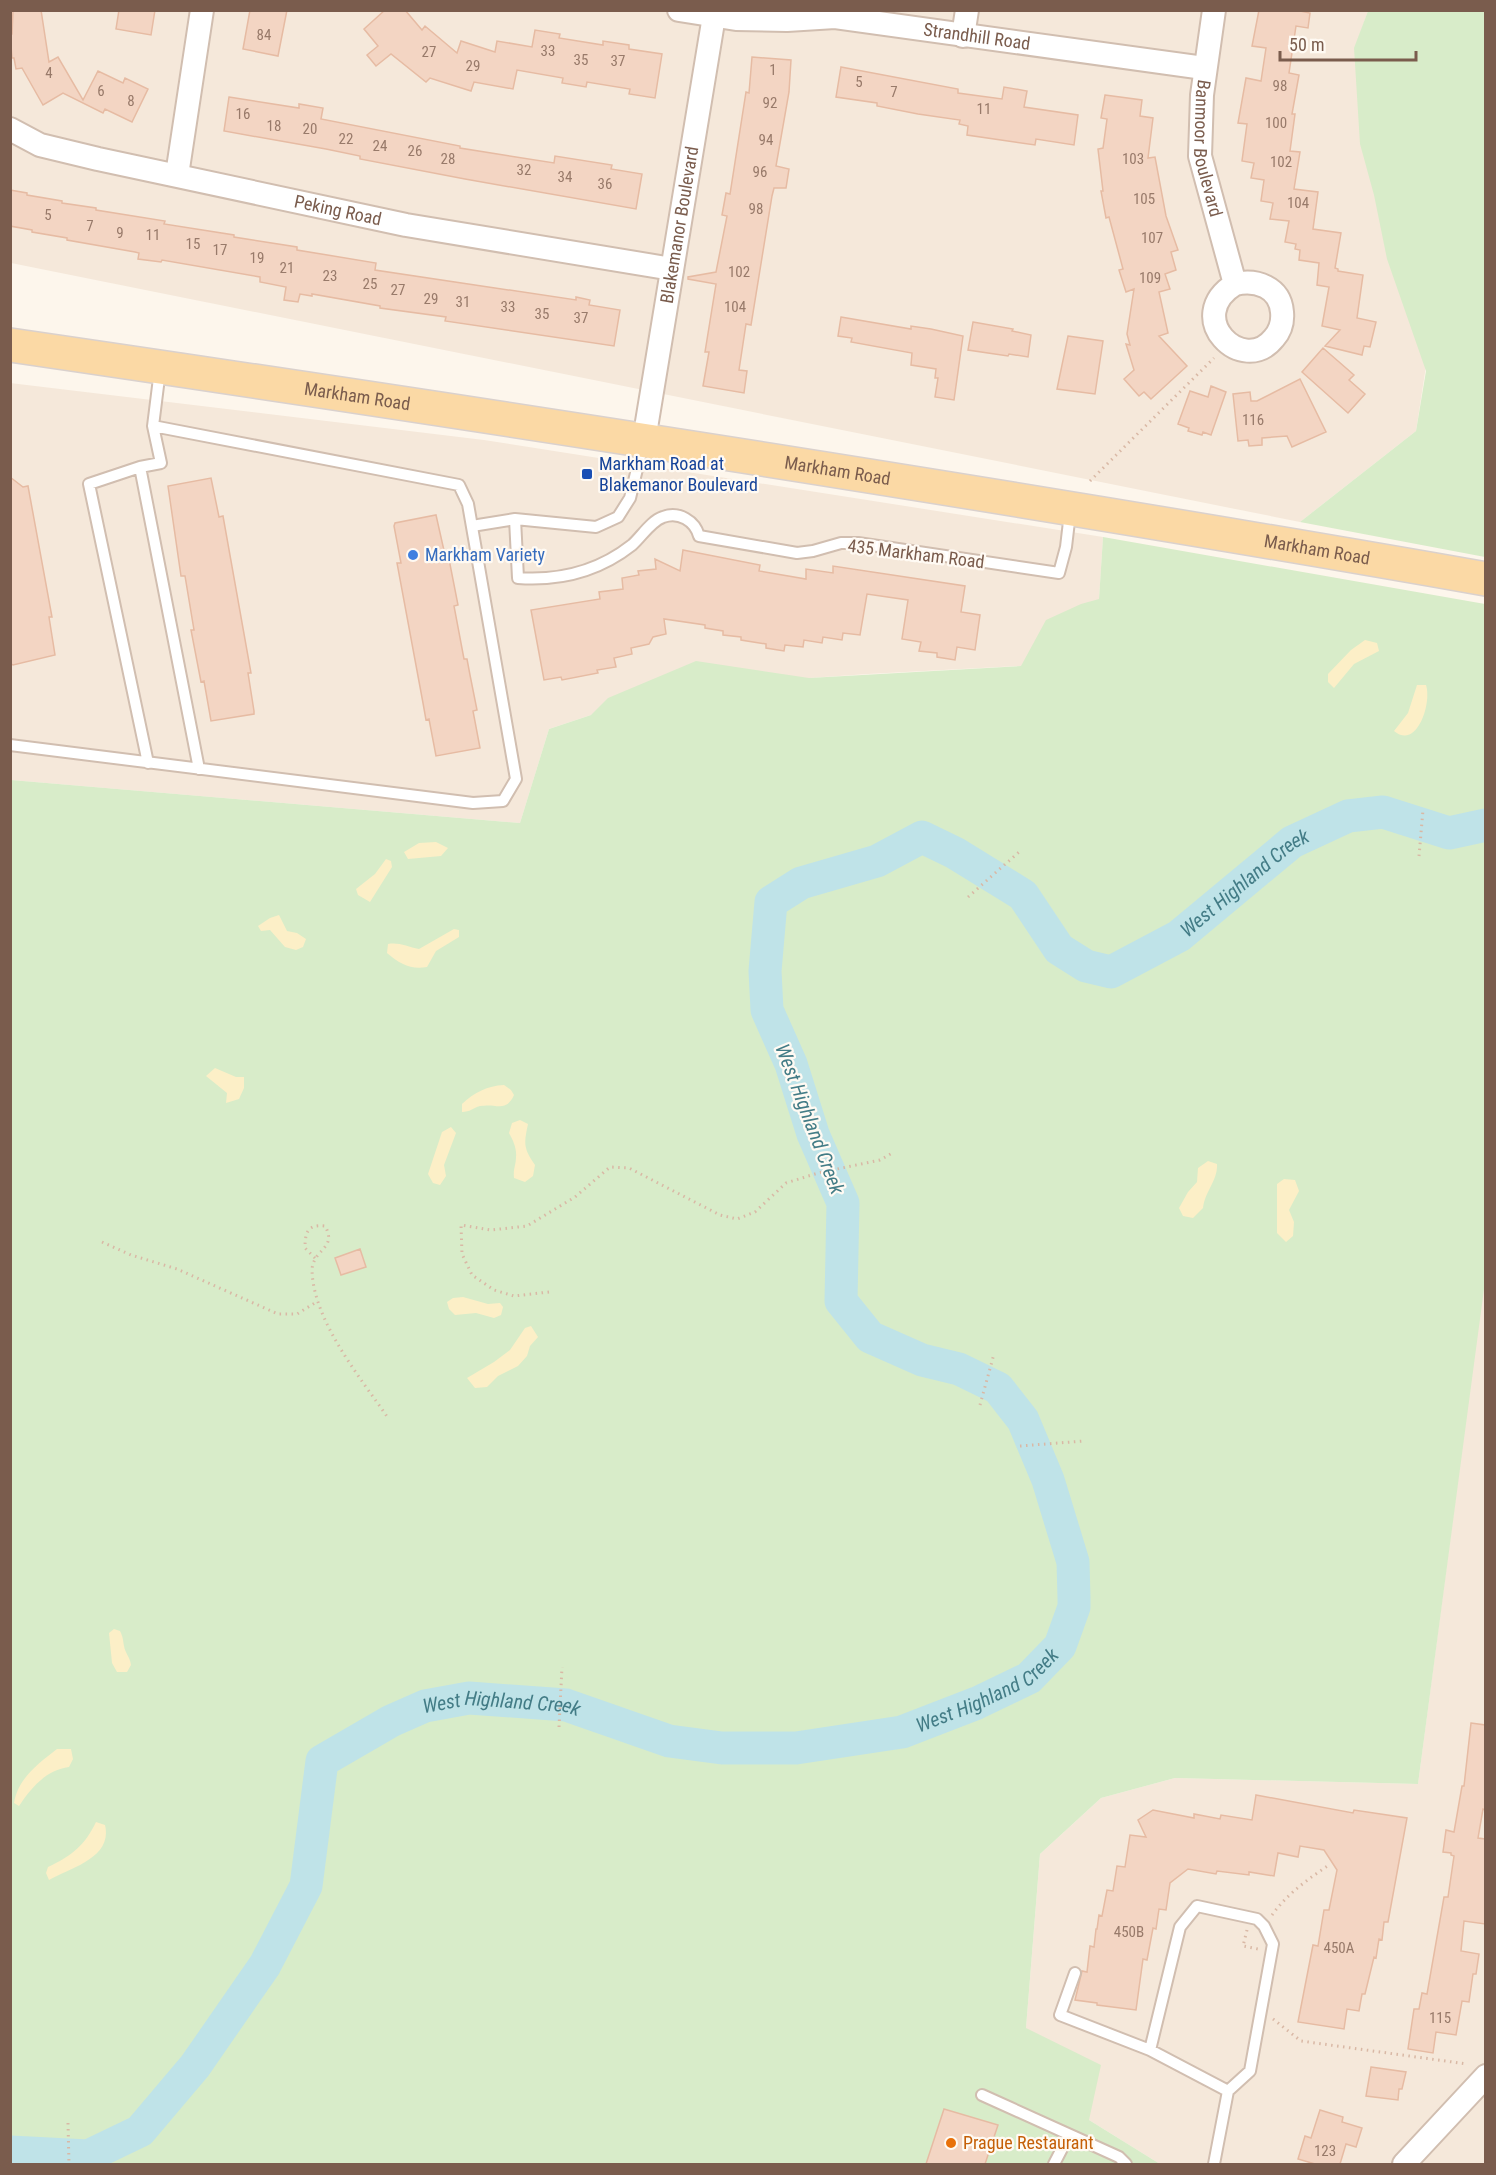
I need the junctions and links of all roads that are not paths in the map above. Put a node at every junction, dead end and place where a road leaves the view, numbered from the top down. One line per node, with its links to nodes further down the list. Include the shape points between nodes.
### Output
1 (202, 10): 9 (street)
2 (679, 10): 5 (street, Strandhill Road)
3 (967, 10): 6 (street)
4 (1214, 10): 7 (street, Banmoor Boulevard)
5 (714, 13): 6 (street, Strandhill Road, via 736,19 835,17); 10 (street, Blakemanor Boulevard)
6 (963, 36): 7 (street, Strandhill Road)
7 (1204, 68): 11 (street, Banmoor Boulevard, via 1200,156)
8 (10, 129): 9 (street, Peking Road, via 40,145)
9 (177, 175): 10 (street, Peking Road, via 406,225)
10 (672, 269): 15 (street, Blakemanor Boulevard)
11 (1235, 284): 11 (street, via 1219,297 1214,317 1216,328 1228,344 1239,349 1263,347 1280,331 1282,307 1277,296 1258,282)
12 (10, 345): 13 (main road, Markham Road)
13 (160, 367): 14 (lane); 15 (main road, Markham Road)
14 (153, 426): 16 (lane, via 162,463); 19 (lane, via 459,485)
15 (644, 440): 17 (main road, Markham Road); 18 (lane, via 630,498 618,517 596,527)
16 (140, 467): 22 (lane, via 89,484); 23 (lane)
17 (1070, 509): 18 (lane, 435 Markham Road, via 1059,573 854,543 790,552 699,536 690,521 672,515 659,519 627,549 595,567 554,578 518,578); 20 (main road, Markham Road)
18 (515, 519): 19 (lane)
19 (472, 526): 23 (lane, via 516,779 503,801 473,803)
20 (1485, 579)
21 (10, 745): 22 (lane)
22 (148, 763): 23 (lane)
23 (199, 769)
24 (1075, 1973): 25 (lane, via 1060,2015)
25 (1150, 2050): 27 (lane); 27 (lane, via 1180,1927 1197,1906 1257,1919 1273,1944 1250,2071)
26 (1480, 2076): 33 (street)
27 (1228, 2091): 32 (lane)
28 (982, 2095): 29 (lane)
29 (1069, 2134): 30 (lane); 31 (lane)
30 (1054, 2164)
31 (1126, 2164)
32 (1214, 2164)
33 (1404, 2164)

